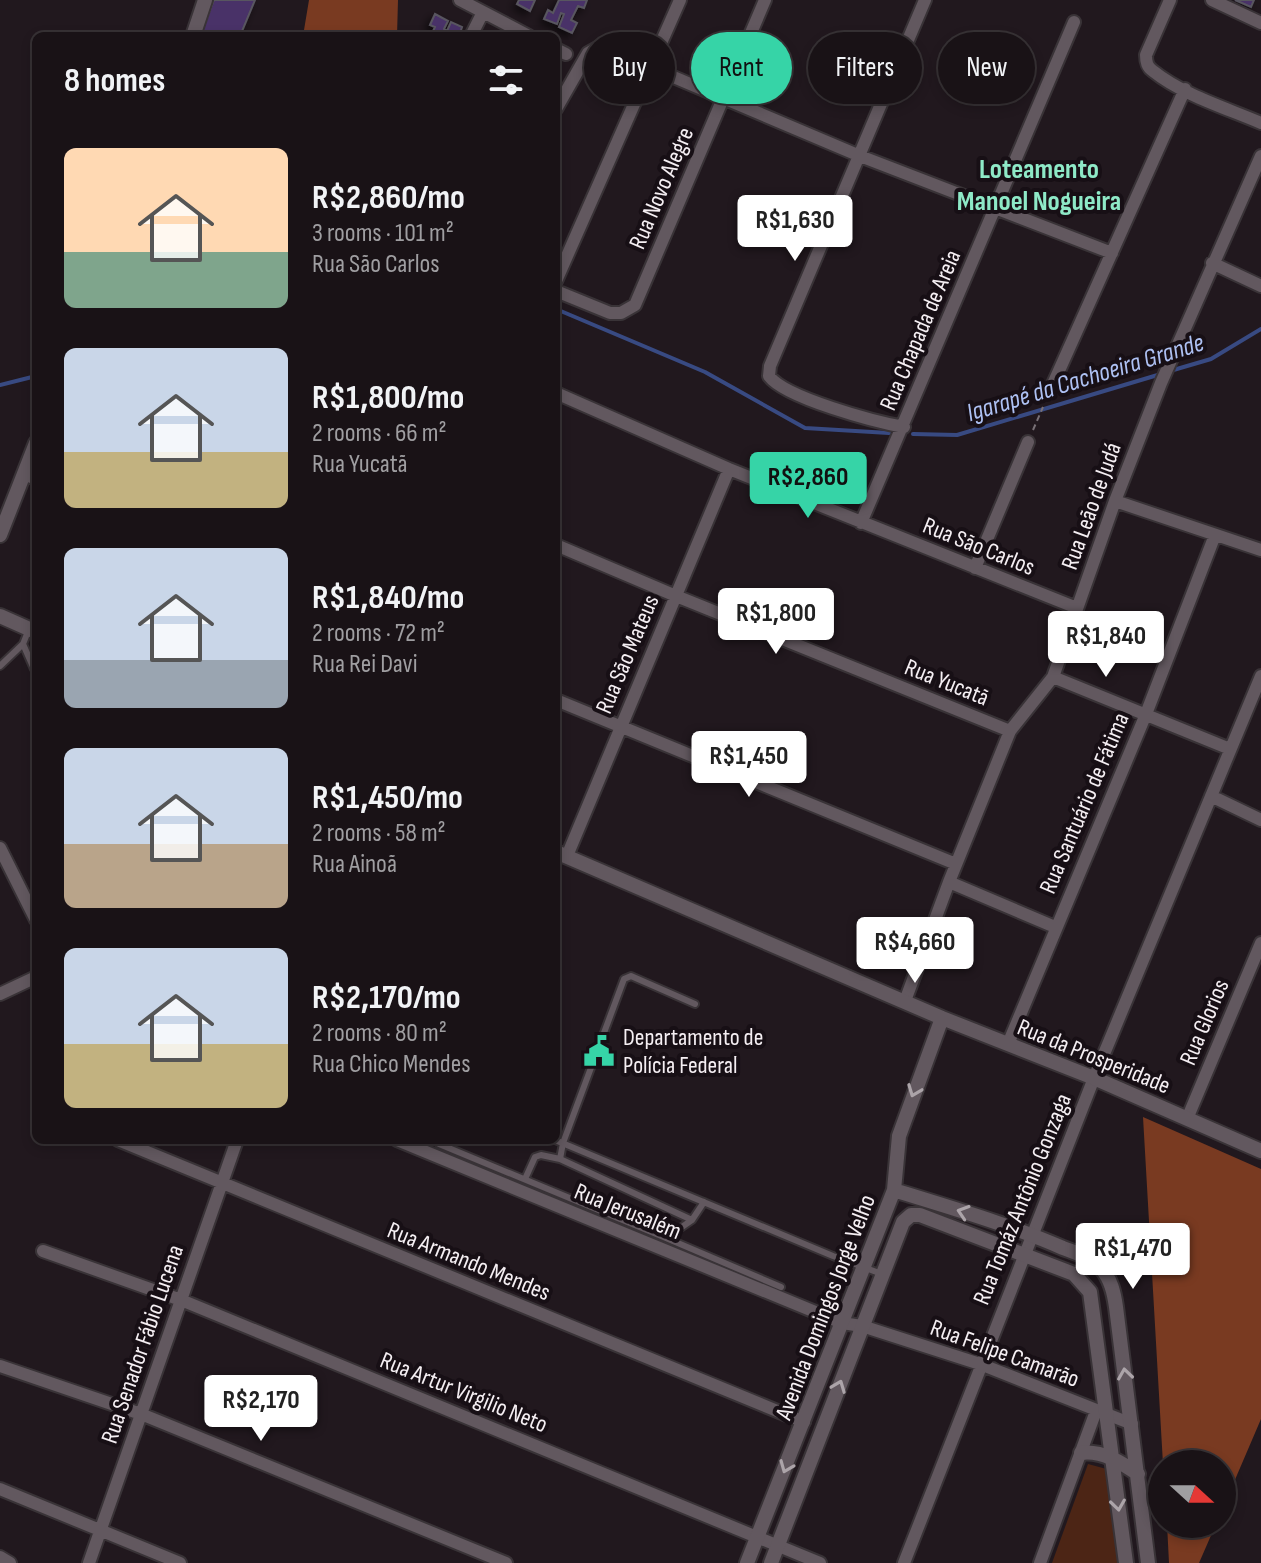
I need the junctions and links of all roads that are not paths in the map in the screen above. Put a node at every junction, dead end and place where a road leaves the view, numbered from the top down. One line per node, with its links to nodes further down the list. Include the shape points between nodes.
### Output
1 (205, 0): 12 (street)
2 (460, 0): 9 (street)
3 (680, 0): 15 (street)
4 (765, 0): 16 (street, Rua Novo Alegre)
5 (925, 0): 24 (street)
6 (1170, 0): 18 (street, via 1146,63)
7 (1212, 0): 8 (street)
8 (1228, 3): 11 (street)
9 (483, 12): 13 (street); 14 (street)
10 (1074, 22): 27 (street, Rua Chapada de Areia)
11 (1261, 23)
12 (194, 32)
13 (473, 32)
14 (513, 32)
15 (666, 32)
16 (751, 32)
17 (584, 62): 19 (street)
18 (1185, 89): 23 (street); 28 (street)
19 (560, 102)
20 (634, 104): 30 (street)
21 (721, 104): 32 (street, Rua Novo Alegre, via 635,305 610,313)
22 (735, 104): 24 (street)
23 (1261, 123)
24 (860, 156): 27 (street); 35 (street, via 769,376 777,385 836,409)
25 (1261, 156): 26 (street, Rua Leão de Judá)
26 (1257, 178): 29 (street, Rua Leão de Judá)
27 (995, 208): 28 (street); 35 (street, Rua Chapada de Areia)
28 (1112, 253): 33 (street)
29 (1212, 263): 31 (street); 39 (street, Rua Leão de Judá)
30 (560, 272)
31 (1261, 286)
32 (560, 293)
33 (1049, 393)
34 (560, 395): 37 (street, Rua São Carlos)
35 (904, 427): 40 (street, Rua Chapada de Areia)
36 (1028, 442): 45 (street)
37 (729, 469): 40 (street, Rua São Carlos); 46 (street, Rua São Mateus)
38 (30, 476): 41 (street)
39 (1115, 501): 42 (street); 47 (street, Rua Leão de Judá)
40 (861, 523): 45 (street, Rua São Carlos)
41 (0, 535)
42 (1215, 535): 44 (street); 56 (street, Rua Santuário de Fátima)
43 (560, 547): 46 (street, Rua Yucatã)
44 (1261, 550)
45 (975, 568): 47 (street, Rua São Carlos)
46 (676, 596): 57 (street, Rua São Mateus); 58 (street, Rua Yucatã)
47 (1077, 608): 54 (street, Rua Leão de Judá)
48 (0, 616): 49 (street)
49 (32, 630): 50 (lane)
50 (23, 644): 51 (lane); 52 (lane)
51 (32, 664)
52 (0, 666)
53 (1261, 676): 59 (street, Rua Tomáz Antônio Gonzaga)
54 (1053, 677): 56 (street); 58 (street, Rua Leão de Judá)
55 (560, 702): 57 (street)
56 (1146, 714): 59 (street); 67 (street, Rua Santuário de Fátima)
57 (620, 728): 63 (street, Rua São Mateus); 64 (street)
58 (1010, 731): 64 (street, Rua Leão de Judá)
59 (1230, 749): 60 (street, Rua Tomáz Antônio Gonzaga)
60 (1211, 796): 61 (street); 75 (street, Rua Tomáz Antônio Gonzaga)
61 (1261, 820)
62 (0, 848): 66 (street)
63 (561, 854): 71 (street, Rua da Prosperidade)
64 (956, 864): 65 (street, Rua Leão de Judá)
65 (949, 882): 67 (street); 71 (street, Rua Leão de Judá)
66 (32, 912)
67 (1055, 927): 74 (street, Rua Santuário de Fátima)
68 (1261, 943): 76 (street, Rua Glorios)
69 (32, 979): 70 (street)
70 (0, 994)
71 (905, 1001): 73 (street, Rua da Prosperidade)
72 (695, 1004): 78 (lane, via 631,976 624,979)
73 (942, 1018): 74 (street, Rua da Prosperidade); 87 (street, Avenida Domingos Jorge Velho, one-way to 87, via 902,1126)
74 (1008, 1044): 75 (street, Rua da Prosperidade)
75 (1094, 1078): 76 (street, Rua da Prosperidade); 90 (street, Rua Tomáz Antônio Gonzaga)
76 (1187, 1119): 83 (street, Rua da Prosperidade)
77 (560, 1142): 78 (lane)
78 (563, 1143): 84 (lane); 88 (lane)
79 (128, 1144): 86 (street, Rua Armando Mendes)
80 (235, 1144): 86 (street, Rua Senador Fábio Lucena)
81 (407, 1144): 98 (street, Rua Jerusalém)
82 (439, 1144): 85 (lane)
83 (1261, 1151)
84 (560, 1159): 85 (lane, via 535,1157); 89 (lane)
85 (525, 1179): 91 (lane)
86 (221, 1182): 97 (street, Rua Senador Fábio Lucena); 104 (street, Rua Armando Mendes)
87 (894, 1190): 90 (street, one-way to 87); 94 (street, Avenida Domingos Jorge Velho)
88 (704, 1202): 89 (lane); 94 (lane)
89 (692, 1220): 91 (lane)
90 (1031, 1234): 93 (street, Rua Tomáz Antônio Gonzaga); 105 (street, one-way to 90, via 1107,1275 1088,1258)
91 (666, 1238): 96 (lane)
92 (43, 1251): 97 (street, Rua Artur Virgilio Neto)
93 (1024, 1254): 95 (street, Avenida Domingos Jorge Velho, via 911,1215 903,1222); 100 (street, Rua Tomáz Antônio Gonzaga); 102 (street, via 1074,1274 1090,1292)
94 (863, 1267): 95 (lane); 98 (street, Avenida Domingos Jorge Velho)
95 (882, 1274): 99 (street, Avenida Domingos Jorge Velho)
96 (781, 1287)
97 (181, 1300): 103 (street, Rua Senador Fábio Lucena); 111 (street, Rua Artur Virgilio Neto)
98 (842, 1323): 99 (street, Rua Jerusalém); 104 (street, Avenida Domingos Jorge Velho)
99 (862, 1326): 100 (street, Rua Felipe Camarão); 112 (street, Avenida Domingos Jorge Velho, one-way to 99)
100 (980, 1364): 102 (street, Rua Felipe Camarão); 121 (street, Rua Tomáz Antônio Gonzaga)
101 (0, 1366): 103 (street)
102 (1101, 1413): 105 (street, Rua Felipe Camarão); 106 (street); 107 (street)
103 (141, 1414): 110 (street, Rua Senador Fábio Lucena); 117 (street)
104 (804, 1422): 111 (street, Avenida Domingos Jorge Velho, one-way to 111)
105 (1132, 1424): 108 (street)
106 (1081, 1453): 107 (street); 122 (street)
107 (1112, 1459): 108 (street); 123 (street, one-way to 123)
108 (1138, 1474): 124 (street)
109 (0, 1489): 110 (street)
110 (101, 1531): 115 (street, Rua Senador Fábio Lucena); 116 (street)
111 (757, 1536): 112 (street, Rua Artur Virgilio Neto); 118 (street, Avenida Domingos Jorge Velho)
112 (778, 1546): 119 (street, Avenida Domingos Jorge Velho); 120 (street, Rua Artur Virgilio Neto)
113 (0, 1557): 114 (street)
114 (10, 1563)
115 (89, 1563)
116 (180, 1563)
117 (506, 1563)
118 (747, 1563)
119 (771, 1563)
120 (820, 1563)
121 (904, 1563)
122 (1040, 1563)
123 (1126, 1563)
124 (1148, 1563)

